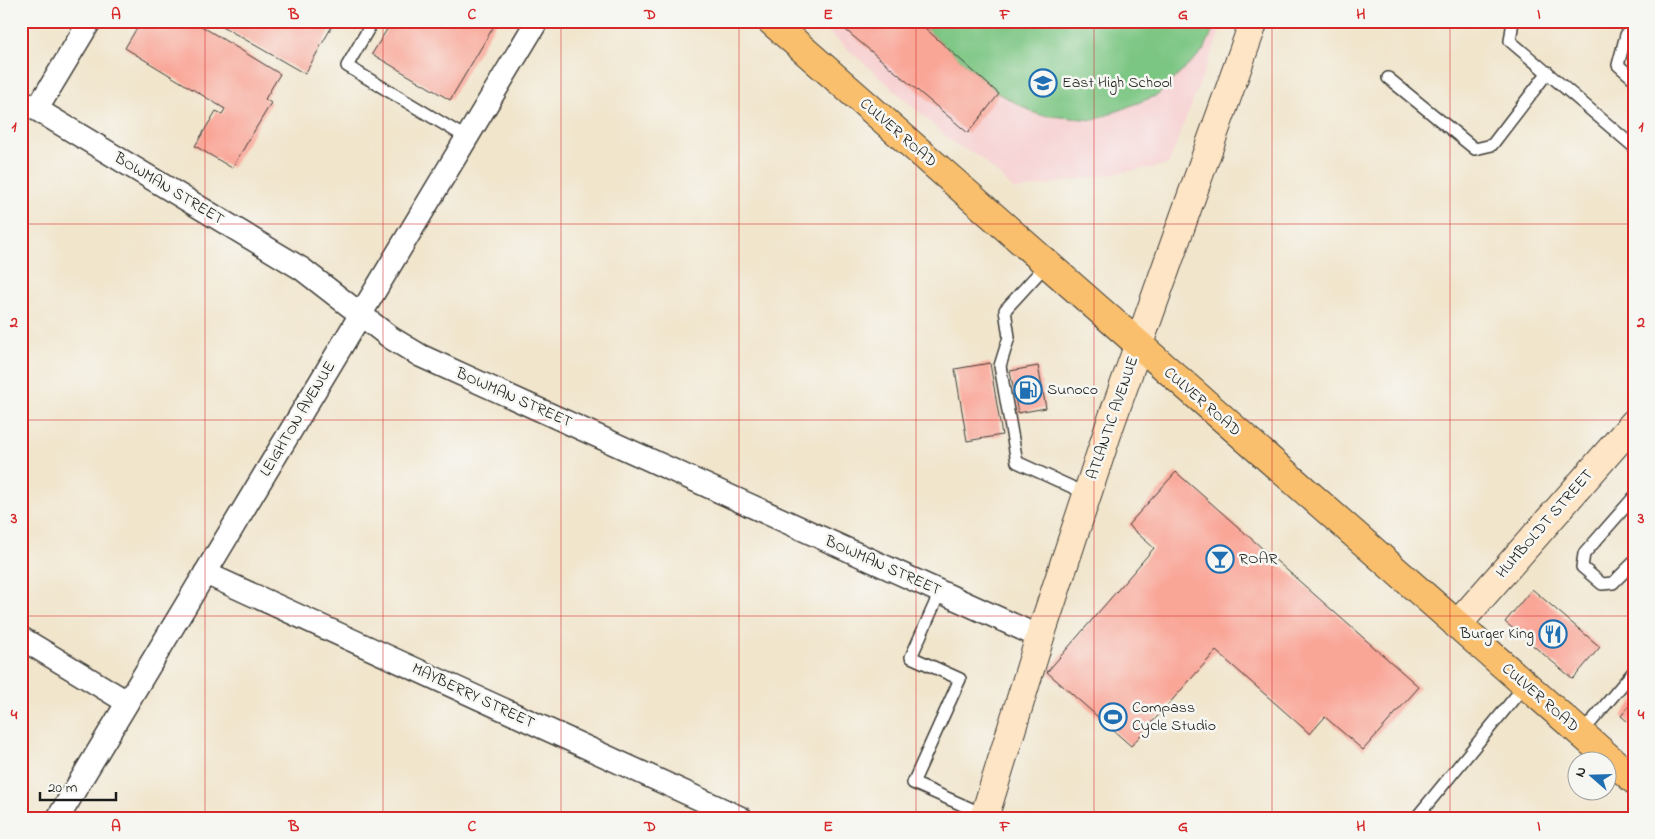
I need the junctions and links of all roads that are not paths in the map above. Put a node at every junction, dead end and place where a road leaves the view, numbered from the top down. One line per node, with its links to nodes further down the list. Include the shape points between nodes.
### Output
1 (90, 21): 11 (street)
2 (373, 21): 12 (lane, via 347,66)
3 (537, 21): 12 (street, LEIGHTON AVENUE)
4 (771, 21): 14 (main road, CULVER ROAD)
5 (1254, 21): 16 (main road, ATLANTIC AVENUE)
6 (1513, 21): 8 (lane, via 1510,41)
7 (1634, 25): 10 (lane, via 1626,35 1618,65)
8 (1548, 72): 9 (lane, via 1492,145 1475,149); 13 (lane)
9 (1388, 78)
10 (1634, 79)
11 (29, 105): 15 (street, BOWMAN STREET, via 302,269)
12 (467, 138): 15 (street, LEIGHTON AVENUE)
13 (1634, 147)
14 (1047, 264): 16 (main road, CULVER ROAD); 18 (lane, via 1005,310 1009,337 1000,366 1006,405 1017,462)
15 (360, 315): 21 (street, LEIGHTON AVENUE); 22 (street, BOWMAN STREET, via 421,356)
16 (1138, 346): 18 (main road, ATLANTIC AVENUE); 23 (main road, CULVER ROAD)
17 (1634, 423): 23 (main road, HUMBOLDT STREET)
18 (1087, 494): 24 (main road, ATLANTIC AVENUE)
19 (1634, 497): 20 (lane, via 1584,554 1582,567 1602,584 1613,583)
20 (1634, 562)
21 (205, 573): 28 (street, LEIGHTON AVENUE); 33 (street, MAYBERRY STREET)
22 (940, 592): 24 (street, BOWMAN STREET); 31 (lane, via 911,657 960,679 913,783)
23 (1457, 625): 27 (main road, CULVER ROAD)
24 (1040, 637): 31 (main road, ATLANTIC AVENUE)
25 (21, 638): 28 (street)
26 (1634, 671): 29 (lane)
27 (1525, 685): 29 (main road, CULVER ROAD); 34 (lane)
28 (127, 702): 32 (street, LEIGHTON AVENUE)
29 (1581, 734): 30 (main road, CULVER ROAD)
30 (1634, 780)
31 (984, 816)
32 (58, 818)
33 (741, 818)
34 (1416, 818)

